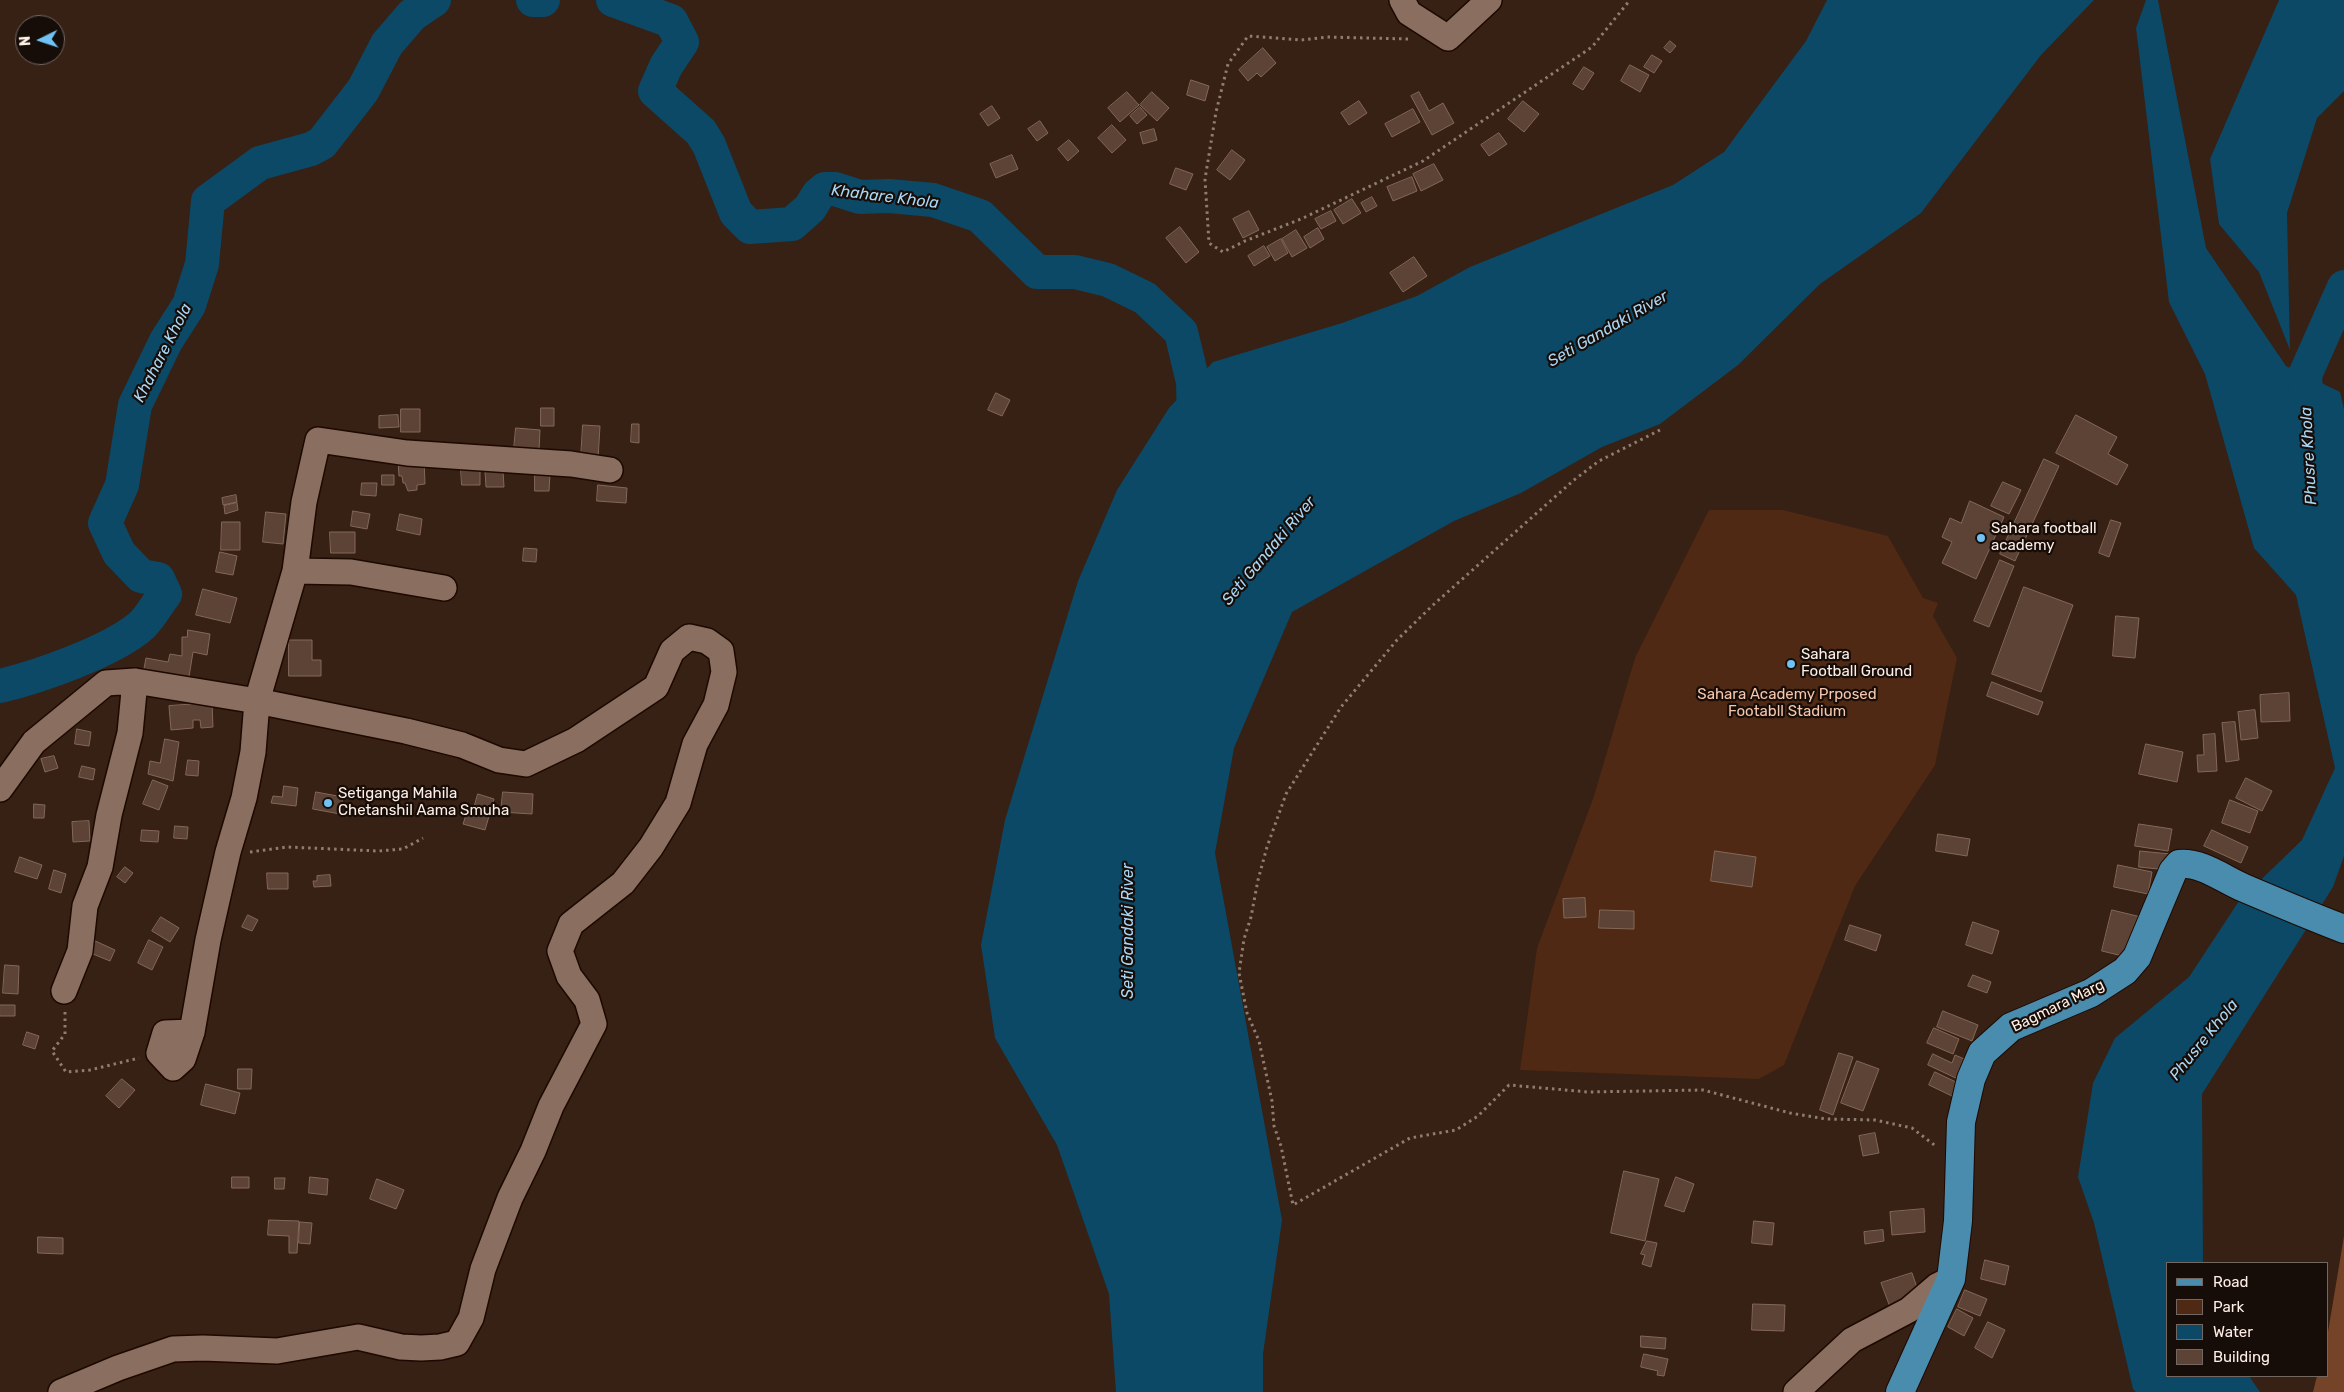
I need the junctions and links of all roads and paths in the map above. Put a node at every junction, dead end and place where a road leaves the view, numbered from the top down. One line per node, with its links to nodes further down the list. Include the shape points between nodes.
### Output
1 (1402, 0): 2 (street, via 1409,13 1448,38)
2 (1489, 0)
3 (1630, 0): 4 (path, via 1592,47 1423,161 1223,252 1209,243 1205,179 1216,112 1228,64 1248,36 1301,40 1327,37)
4 (1412, 38)
5 (1660, 430): 17 (path, via 1599,462 1574,480 1409,628 1341,707 1286,794 1258,880 1239,973 1247,1013 1259,1041 1274,1126 1293,1205 1410,1138 1456,1130 1478,1116 1509,1085 1588,1092 1703,1090 1826,1119 1875,1120 1912,1128 1944,1152)
6 (610, 470): 7 (street, via 571,464 407,453 318,440 304,502)
7 (295, 571): 8 (street, via 352,572); 10 (street)
8 (444, 588)
9 (135, 680): 10 (street); 11 (street, via 106,683 34,742); 15 (street, via 130,733 109,815 100,867 85,906 80,951)
10 (256, 701): 13 (street, via 244,798); 19 (street, via 406,731 462,745 498,760 526,764 576,740 656,687 672,651 689,637 707,641 721,651 724,672 716,705 695,744 678,803 624,883 571,924 560,951 569,976 587,1000 594,1024 551,1106 510,1198 483,1269 471,1318 457,1343 440,1347 401,1347 358,1337 277,1351 173,1349)
11 (0, 790)
12 (423, 838): 13 (path, via 403,849 287,847)
13 (228, 852): 16 (street, via 192,1032 183,1060 173,1068)
14 (2338, 927): 17 (main road, Bagmara Marg, via 2241,887 2211,871 2188,863 2179,864 2173,871 2138,957 2125,970 2091,993 2011,1027 1982,1052 1971,1079 1961,1122)
15 (64, 991): 16 (path, via 65,1034 52,1051 66,1072 90,1070)
16 (159, 1053)
17 (1960, 1158): 18 (main road, Bagmara Marg, via 1958,1221)
18 (1951, 1279): 20 (street, via 1937,1286 1910,1310 1852,1340); 21 (main road, Bagmara Marg)
19 (61, 1392)
20 (1796, 1392)
21 (1900, 1392)

